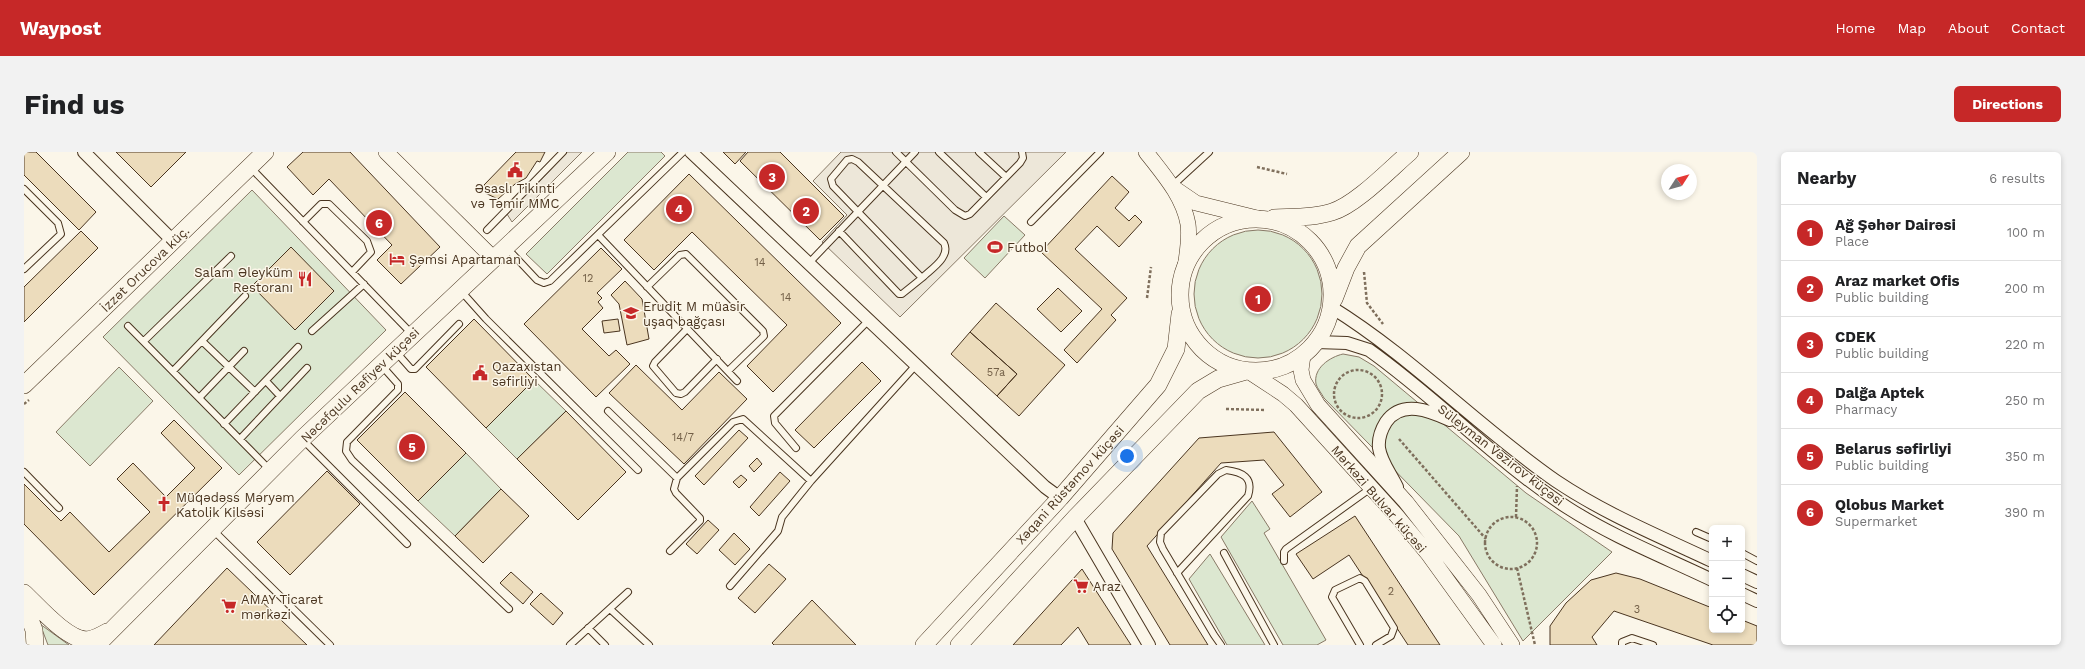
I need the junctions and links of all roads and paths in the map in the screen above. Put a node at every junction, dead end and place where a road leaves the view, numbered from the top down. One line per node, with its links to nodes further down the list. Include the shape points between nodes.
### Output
1 (84, 152): 34 (street)
2 (265, 152): 19 (main road, İzzət Orucova küç.)
3 (386, 152): 37 (street)
4 (563, 152): 31 (lane)
5 (607, 152): 35 (main road, Nəcəfqulu Rəfiyev küçəsi)
6 (683, 152): 33 (lane)
7 (691, 152): 38 (street)
8 (896, 152): 18 (lane)
9 (915, 152): 18 (lane)
10 (939, 152): 26 (lane)
11 (979, 152): 22 (lane)
12 (1022, 152): 22 (lane, via 1023,158 1020,163)
13 (1100, 152): 30 (lane)
14 (1146, 152): 24 (street)
15 (1209, 152): 24 (lane)
16 (1410, 152): 28 (main road, via 1361,195 1333,212 1306,217)
17 (1461, 152): 51 (main road, via 1358,246 1346,268)
18 (905, 162): 23 (lane); 26 (lane, via 955,210 965,216)
19 (250, 167): 29 (lane); 34 (main road, İzzət Orucova küç.)
20 (1257, 167): 21 (path)
21 (1287, 174)
22 (1006, 178): 26 (lane)
23 (883, 186): 27 (lane); 27 (lane, via 858,162 852,158 847,160 830,182); 44 (lane, via 947,248 946,254)
24 (1172, 186): 28 (street, via 1196,203); 40 (street, via 1188,224)
25 (24, 190): 41 (lane, via 58,223 61,234)
26 (986, 197)
27 (859, 211): 32 (lane); 44 (lane)
28 (1261, 219): 40 (main road, Xəqani Rüstəmov küçəsi, via 1239,220 1218,228 1198,245); 51 (main road, via 1274,220 1297,230 1316,247 1323,258 1331,282)
29 (303, 222): 42 (lane); 42 (lane, via 321,204 330,204 366,241 371,252)
30 (1031, 222)
31 (487, 230)
32 (839, 231): 38 (lane); 44 (lane, via 899,294)
33 (599, 236): 35 (lane, via 550,282 544,283 537,280); 46 (lane)
34 (174, 242): 76 (main road, İzzət Orucova küç.)
35 (506, 247): 37 (main road, Nəcəfqulu Rəfiyev küçəsi)
36 (231, 256): 60 (lane)
37 (494, 259): 47 (main road, Nəcəfqulu Rəfiyev küçəsi)
38 (809, 264): 52 (street)
39 (1151, 267): 49 (path)
40 (1185, 268): 50 (main road, Xəqani Rüstəmov küçəsi)
41 (24, 269)
42 (352, 272): 45 (lane)
43 (1364, 272): 54 (path, via 1367,303)
44 (922, 278)
45 (364, 284): 57 (lane); 58 (lane)
46 (647, 287): 56 (lane); 72 (lane, via 680,255 686,254 763,331 764,336)
47 (460, 290): 58 (main road, Nəcəfqulu Rəfiyev küçəsi); 90 (lane)
48 (245, 296): 59 (lane)
49 (1147, 298)
50 (1180, 306): 73 (main road, via 1188,330 1203,350 1224,364); 97 (main road, Xəqani Rüstəmov küçəsi, via 1176,349 1158,385)
51 (1331, 307): 61 (main road, via 1326,325); 110 (street, Süleyman Vəzirov küçəsi, via 1386,343 1515,450 1556,480 1597,507)
52 (868, 321): 68 (street); 89 (lane, via 774,416 775,423)
53 (459, 324): 64 (lane, via 415,369)
54 (1383, 324)
55 (128, 326): 60 (lane)
56 (687, 329): 66 (lane); 66 (lane, via 653,366 676,393 686,392)
57 (312, 331)
58 (412, 334): 64 (main road, Nəcəfqulu Rəfiyev küçəsi)
59 (202, 341): 69 (lane); 71 (lane)
60 (144, 342): 71 (lane)
61 (1316, 342): 65 (main road); 85 (street, Süleyman Vəzirov küçəsi, via 1347,343 1369,350)
62 (298, 347): 74 (lane)
63 (244, 351): 69 (lane)
64 (394, 351): 67 (main road, Nəcəfqulu Rəfiyev küçəsi)
65 (1303, 355): 73 (main road, via 1271,370); 98 (street, Mərkəzi Bulvar küçəsi, via 1303,380 1318,405)
66 (717, 360): 72 (lane)
67 (381, 365): 87 (main road, Nəcəfqulu Rəfiyev küçəsi); 125 (lane, via 398,384 398,390 347,442 346,451 352,460)
68 (916, 365): 95 (lane); 97 (street, via 1045,487)
69 (229, 367): 77 (lane); 79 (lane)
70 (307, 368): 78 (lane)
71 (173, 371): 79 (lane)
72 (728, 371): 75 (lane)
73 (1248, 371): 96 (street, Mərkəzi Bulvar küçəsi, via 1283,394); 101 (main road, Xəqani Rüstəmov küçəsi, via 1218,379 1198,391)
74 (266, 381): 77 (lane); 78 (lane)
75 (737, 381)
76 (24, 385)
77 (255, 392): 84 (lane)
78 (280, 396): 86 (lane)
79 (199, 398): 84 (lane)
80 (1379, 406): 80 (path, via 1379,382 1367,372 1360,370 1345,374 1335,385 1338,408 1351,417 1367,416)
81 (1226, 409): 83 (path)
82 (608, 410): 94 (lane)
83 (1266, 410)
84 (224, 424): 86 (lane)
85 (1466, 428): 91 (street, Süleyman Vəzirov küçəsi); 98 (street, via 1441,416 1411,408 1395,413 1389,418 1381,430 1379,446)
86 (240, 439): 92 (lane)
87 (302, 439): 92 (main road, Nəcəfqulu Rəfiyev küçəsi); 106 (lane)
88 (1399, 439): 105 (path)
89 (796, 448)
90 (638, 470)
91 (1517, 470): 100 (path); 116 (street, Süleyman Vəzirov küçəsi, via 1569,508 1597,524)
92 (270, 471): 102 (main road, Nəcəfqulu Rəfiyev küçəsi)
93 (24, 472): 99 (lane)
94 (677, 478): 95 (lane, via 733,422 744,419); 107 (lane, via 674,489 676,494 700,521)
95 (811, 481): 118 (lane, via 782,517 778,531)
96 (1371, 488): 112 (lane, via 1286,549); 141 (street, Mərkəzi Bulvar küçəsi, via 1429,555)
97 (1060, 498): 134 (main road, Xəqani Rüstəmov küçəsi)
98 (1406, 502): 142 (street, Mərkəzi Bulvar küçəsi, via 1478,595)
99 (59, 508)
100 (1516, 517): 105 (path, via 1500,520 1488,531); 113 (path, via 1531,526 1537,542 1532,558)
101 (1075, 518): 135 (main road, Xəqani Rüstəmov küçəsi); 136 (street)
102 (212, 529): 126 (main road, Nəcəfqulu Rəfiyev küçəsi); 130 (lane)
103 (1696, 532): 104 (lane)
104 (1709, 538)
105 (1486, 539): 113 (path, via 1489,555 1494,562 1505,567)
106 (407, 544)
107 (670, 551)
108 (1224, 553): 138 (lane)
109 (1745, 554): 111 (lane)
110 (1709, 560)
111 (1757, 560)
112 (1284, 561)
113 (1518, 568): 143 (path)
114 (1177, 573): 114 (lane, via 1248,496 1251,487 1246,477 1239,472 1226,470 1218,474 1161,533 1160,542 1163,550); 137 (lane)
115 (1745, 576): 117 (street)
116 (1709, 579)
117 (1757, 582)
118 (730, 586)
119 (628, 592): 124 (lane)
120 (24, 593): 126 (main road, via 50,617 76,637 85,640 95,639)
121 (1745, 595): 122 (street)
122 (1757, 601)
123 (24, 604): 128 (main road, via 34,630)
124 (610, 608): 127 (lane); 133 (lane)
125 (509, 609)
126 (119, 624): 129 (main road)
127 (588, 628): 131 (lane); 132 (lane)
128 (35, 645)
129 (97, 645)
130 (330, 645)
131 (570, 645)
132 (605, 645)
133 (649, 645)
134 (924, 645)
135 (959, 645)
136 (1149, 645)
137 (1221, 645)
138 (1274, 645)
139 (1360, 645): 140 (lane, via 1332,597 1335,590 1360,578 1394,628 1391,636)
140 (1376, 645)
141 (1494, 645)
142 (1512, 645)
143 (1535, 645)
144 (1622, 645): 145 (lane, via 1622,642 1632,638)
145 (1653, 645)

